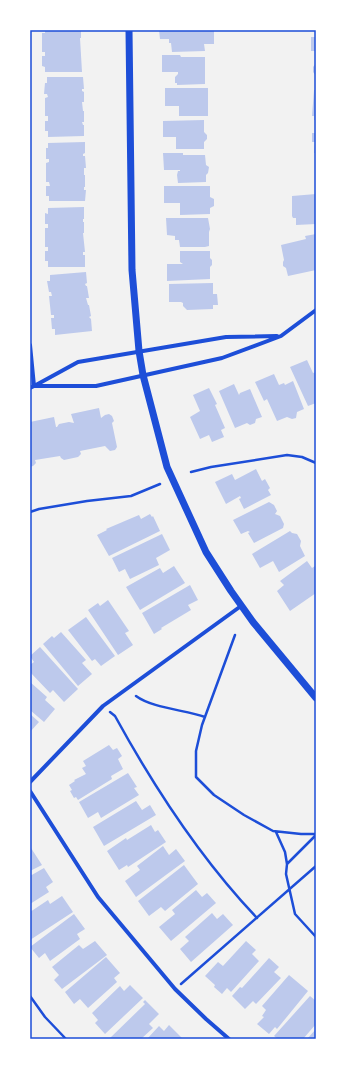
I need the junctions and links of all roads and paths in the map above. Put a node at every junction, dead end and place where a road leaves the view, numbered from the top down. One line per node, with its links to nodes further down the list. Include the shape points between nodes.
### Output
1 (129, 30): 5 (street, via 132,270)
2 (316, 310): 3 (street)
3 (281, 336): 5 (street, via 226,337); 6 (street, via 222,358)
4 (30, 346): 7 (street)
5 (138, 351): 6 (street); 7 (street, via 78,362)
6 (143, 375): 7 (street, via 96,386); 12 (street, via 167,467 206,552)
7 (32, 387)
8 (316, 464): 9 (path, via 302,457 287,454)
9 (191, 472)
10 (160, 484): 11 (path, via 131,496)
11 (30, 512)
12 (241, 606): 15 (street); 16 (street)
13 (235, 635): 17 (path)
14 (136, 696): 17 (path, via 157,705)
15 (316, 698)
16 (103, 706): 18 (street); 25 (path, via 115,716 187,835 234,894)
17 (205, 717): 20 (path, via 196,751 196,777 214,795 244,816)
18 (30, 782)
19 (30, 791): 27 (street, via 98,897)
20 (276, 831): 21 (path); 22 (path)
21 (316, 835): 22 (path)
22 (287, 864): 24 (path, via 286,874)
23 (316, 866): 24 (path)
24 (290, 890): 25 (path); 26 (path, via 294,914)
25 (257, 918): 27 (path)
26 (316, 937)
27 (175, 989): 30 (street)
28 (30, 996): 29 (path)
29 (66, 1039)
30 (229, 1039)

